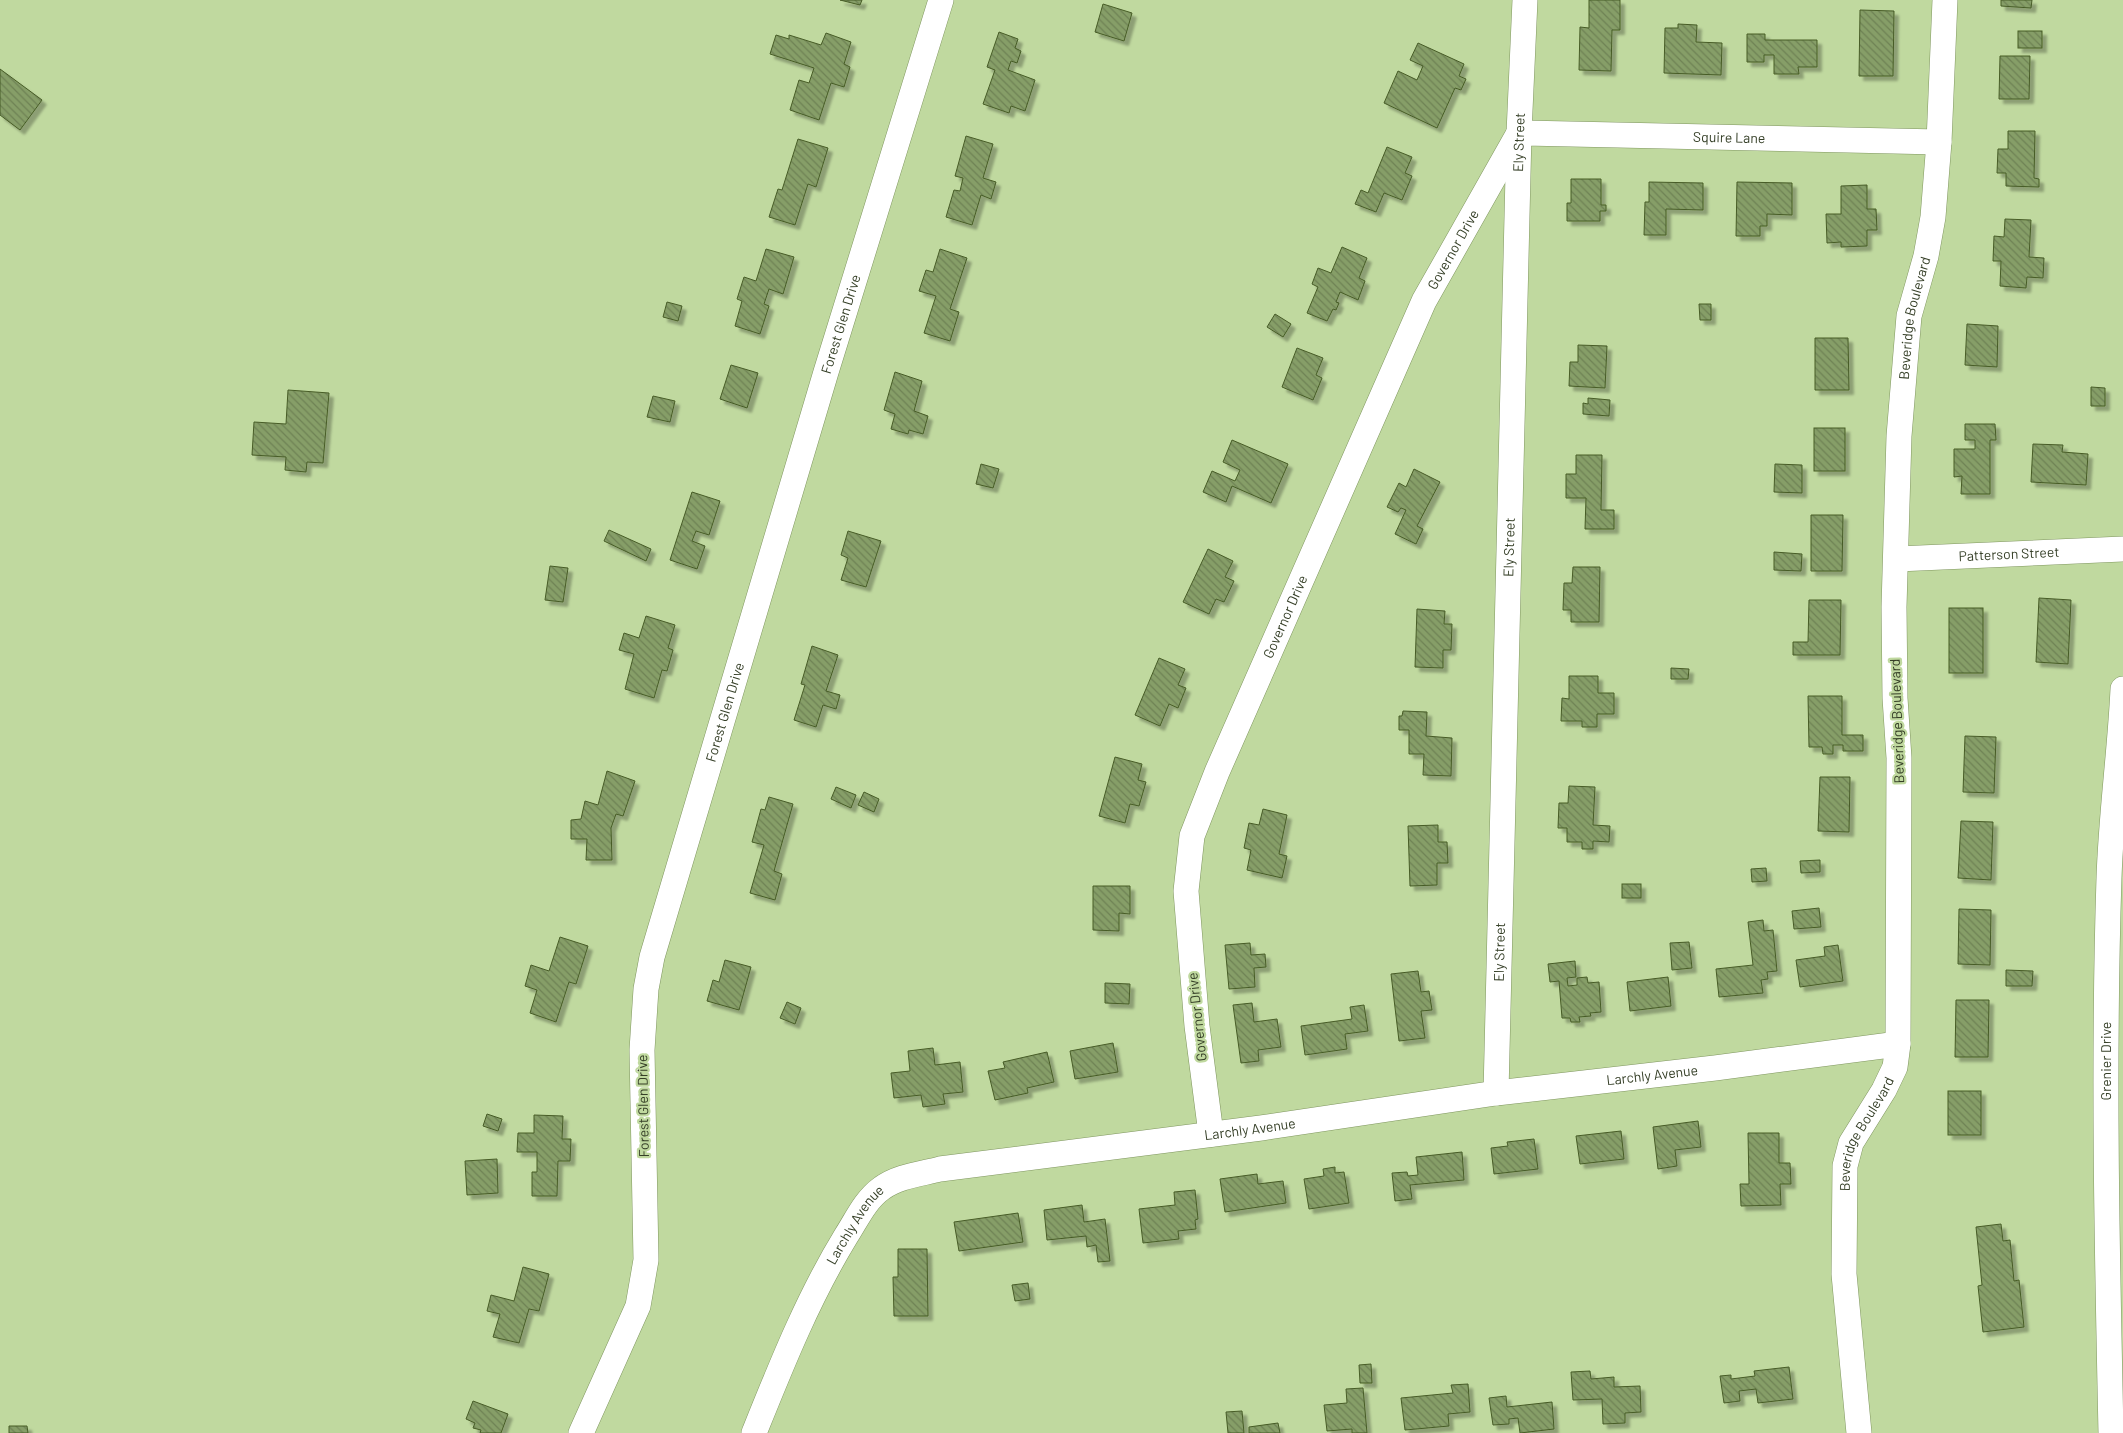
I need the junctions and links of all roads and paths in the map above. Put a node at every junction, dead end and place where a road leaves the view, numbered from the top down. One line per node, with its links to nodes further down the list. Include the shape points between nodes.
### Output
1 (941, 0): 12 (street, Forest Glen Drive, via 826,372 652,957 646,989 642,1050 646,1260 638,1306)
2 (1525, 0): 4 (street, Ely Street)
3 (1945, 0): 5 (street, Beveridge Boulevard)
4 (1519, 133): 5 (street, Squire Lane); 10 (street, Ely Street); 11 (street, Governor Drive, via 1424,301 1224,755 1192,836 1186,891 1197,1026)
5 (1939, 142): 7 (street, Beveridge Boulevard, via 1933,217 1909,316 1903,364)
6 (2123, 549): 7 (street, Patterson Street)
7 (1897, 558): 9 (street, Beveridge Boulevard, via 1894,616 1899,758)
8 (2123, 689): 15 (street, Grenier Drive, via 2109,875 2106,992)
9 (1898, 1044): 10 (street, Larchly Avenue); 14 (street, Beveridge Boulevard, via 1895,1067 1851,1142 1845,1166 1844,1274)
10 (1496, 1093): 11 (street, Larchly Avenue)
11 (1211, 1134): 13 (street, Larchly Avenue, via 940,1170 884,1187 863,1208 830,1264 798,1328)
12 (581, 1433)
13 (754, 1433)
14 (1859, 1433)
15 (2110, 1433)

